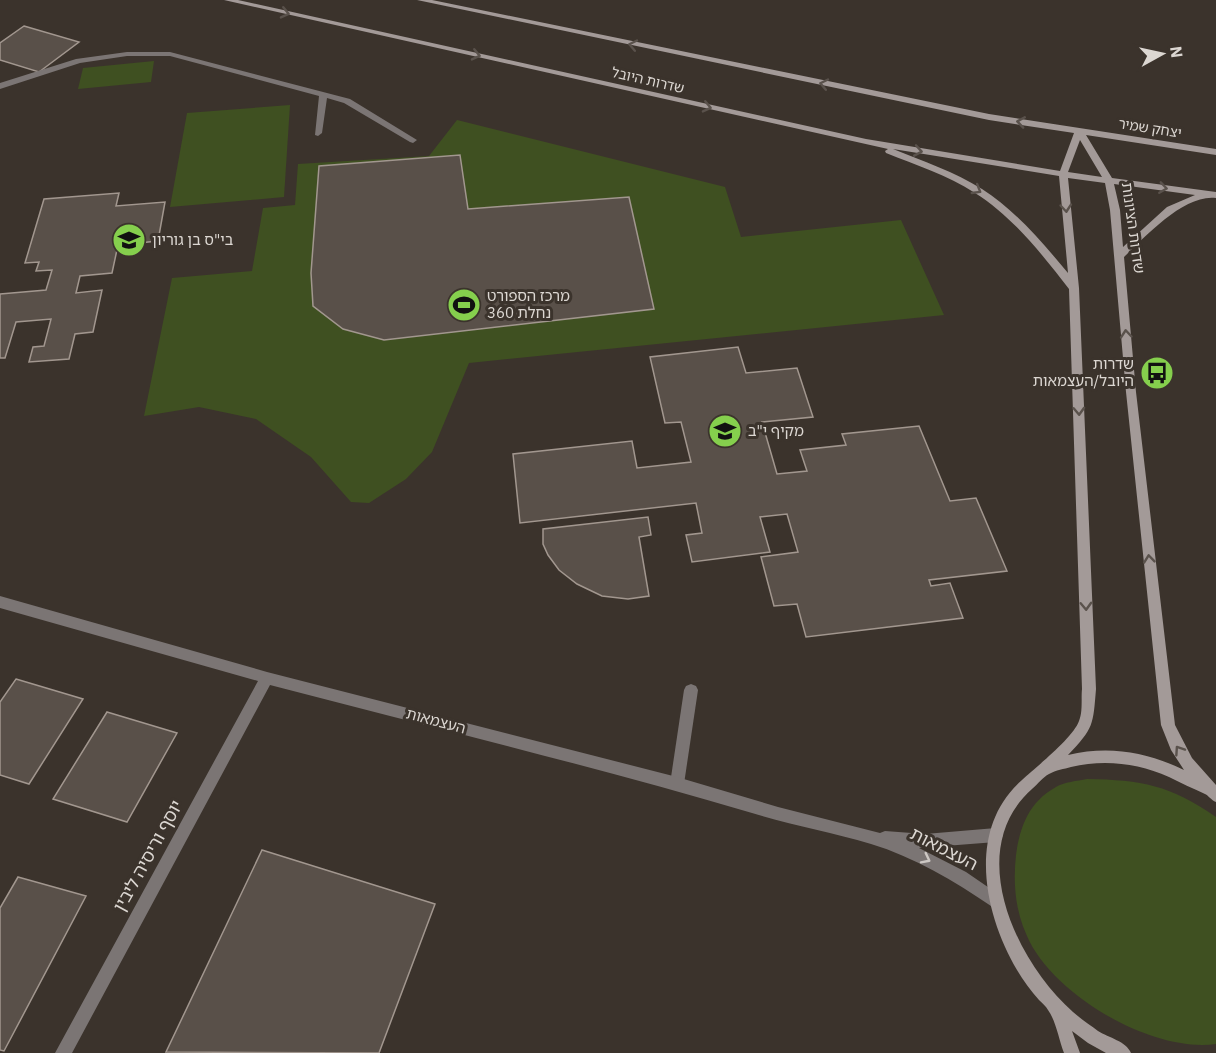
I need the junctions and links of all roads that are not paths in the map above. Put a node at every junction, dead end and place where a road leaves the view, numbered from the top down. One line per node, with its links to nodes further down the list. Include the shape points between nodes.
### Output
1 (228, 0): 8 (street, שדרות היובל, one-way to 8)
2 (421, 0): 5 (street, שדרות היובל, one-way to 2, via 881,96)
3 (0, 86): 4 (street, via 80,61 127,54 170,54)
4 (322, 96): 6 (street); 7 (street, via 346,101)
5 (1079, 132): 9 (street, יצחק שמיר); 10 (street); 11 (street, שדרות הציונות)
6 (318, 133)
7 (413, 140)
8 (866, 142): 10 (street, שדרות היובל, one-way to 10); 14 (street, one-way to 14, via 960,180 989,198 1036,241)
9 (1216, 152)
10 (1063, 174): 11 (street); 14 (street, one-way to 14)
11 (1109, 180): 12 (street, one-way to 12); 13 (street, שדרות הציונות)
12 (1211, 195): 13 (street, via 1170,208)
13 (1120, 255): 20 (street, שדרות הציונות, one-way to 13, via 1180,751 1168,725 1132,404)
14 (1074, 289): 18 (street, one-way to 18, via 1089,689 1086,723)
15 (0, 602): 16 (street, העצמאות)
16 (267, 678): 19 (street, העצמאות); 25 (street, יוסף וריסיה ליבין)
17 (691, 690): 19 (street)
18 (1046, 768): 20 (street, via 1084,756 1128,757 1173,770); 21 (street, via 1014,796)
19 (677, 783): 22 (street, העצמאות)
20 (1216, 795)
21 (996, 836): 22 (street, העצמאות, via 925,841); 23 (street, via 992,867)
22 (872, 837): 23 (street, העצמאות, one-way to 23, via 961,877)
23 (996, 901): 24 (street, via 1008,938 1028,973)
24 (1056, 1007): 26 (street); 27 (street, via 1102,1044)
25 (63, 1053)
26 (1072, 1053)
27 (1123, 1053)

